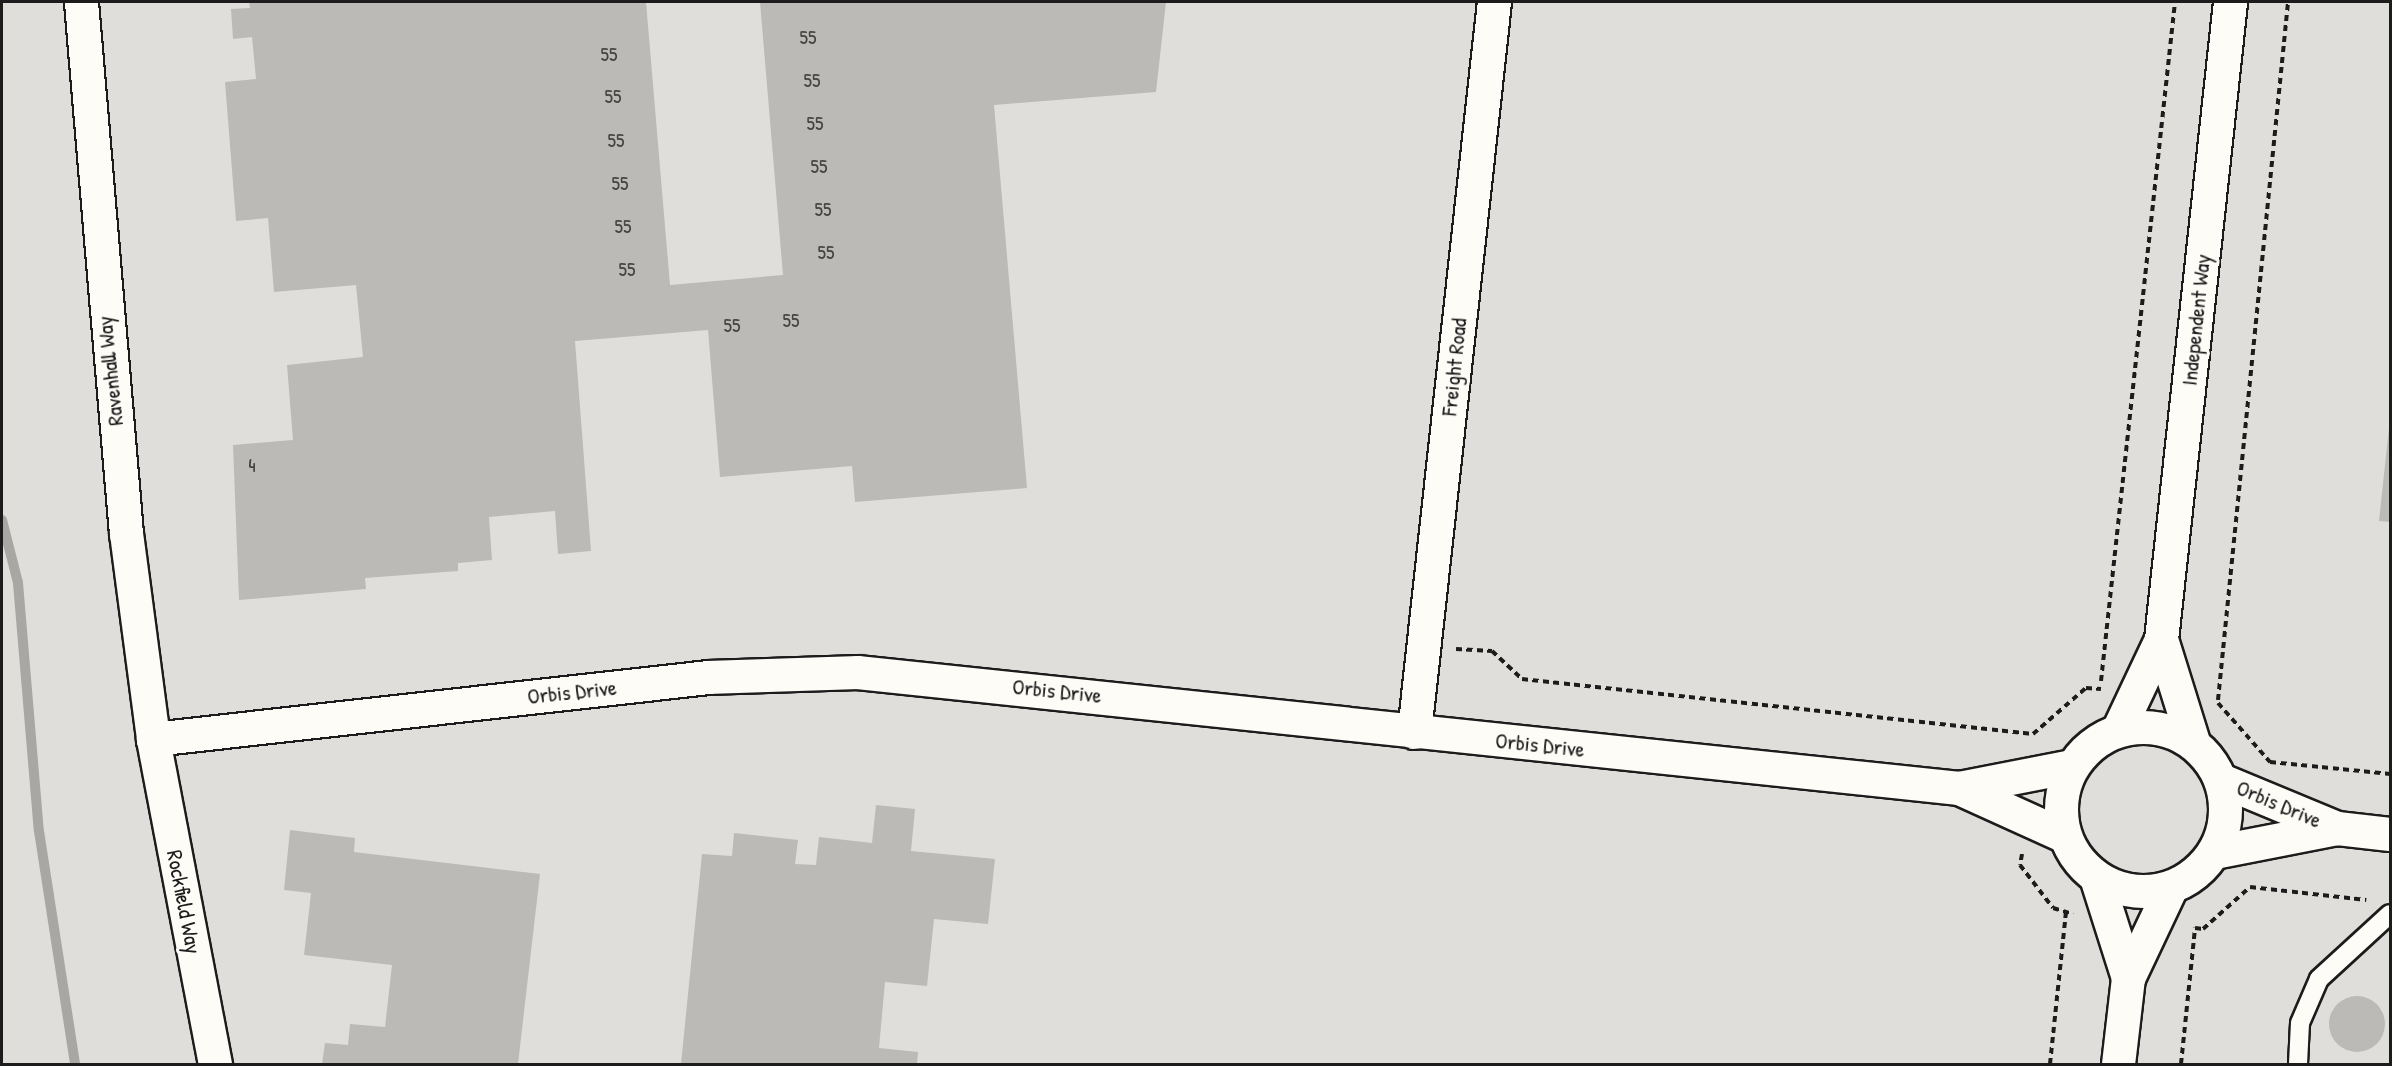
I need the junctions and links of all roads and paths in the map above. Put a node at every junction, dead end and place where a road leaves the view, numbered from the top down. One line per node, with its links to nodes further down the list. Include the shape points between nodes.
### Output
1 (81, 2): 14 (street, Ravenhall Way, via 109,365)
2 (1494, 2): 7 (street, Freight Road)
3 (2175, 2): 8 (path)
4 (2230, 2): 6 (street, Independent Way)
5 (2288, 2): 11 (path)
6 (2161, 639): 9 (street, Independent Way); 10 (street, Independent Way)
7 (1424, 646): 8 (path, via 1492,651 1522,679 2033,734 2086,688); 13 (street, Freight Road)
8 (2100, 689): 9 (path)
9 (2137, 695): 12 (street, Independent Way)
10 (2180, 701): 11 (path); 15 (street, Independent Way)
11 (2218, 704): 17 (path, via 2270,762)
12 (2118, 730): 15 (street, via 2152,727); 16 (street, via 2084,750)
13 (1414, 732): 14 (street, Orbis Drive, via 857,672 708,677); 19 (street, Orbis Drive)
14 (153, 739): 30 (street, Rockfield Way)
15 (2193, 742): 18 (street)
16 (2072, 766): 19 (street, Orbis Drive); 22 (street, via 2063,789)
17 (2391, 774)
18 (2221, 780): 20 (street, Orbis Drive); 23 (street, via 2226,813)
19 (1959, 788): 22 (street, Orbis Drive)
20 (2337, 828): 21 (street, Orbis Drive); 23 (street, Orbis Drive)
21 (2391, 834)
22 (2065, 836): 24 (street)
23 (2214, 852): 25 (street, via 2196,873)
24 (2096, 877): 25 (street, via 2145,891); 28 (street)
25 (2171, 887): 28 (street)
26 (2385, 908): 29 (lane, via 2319,979 2300,1023); 33 (path, via 2250,887 2203,929 2195,928)
27 (2066, 913): 31 (path)
28 (2128, 978): 32 (street)
29 (2298, 1060)
30 (215, 1065)
31 (2050, 1065)
32 (2118, 1065)
33 (2181, 1065)

